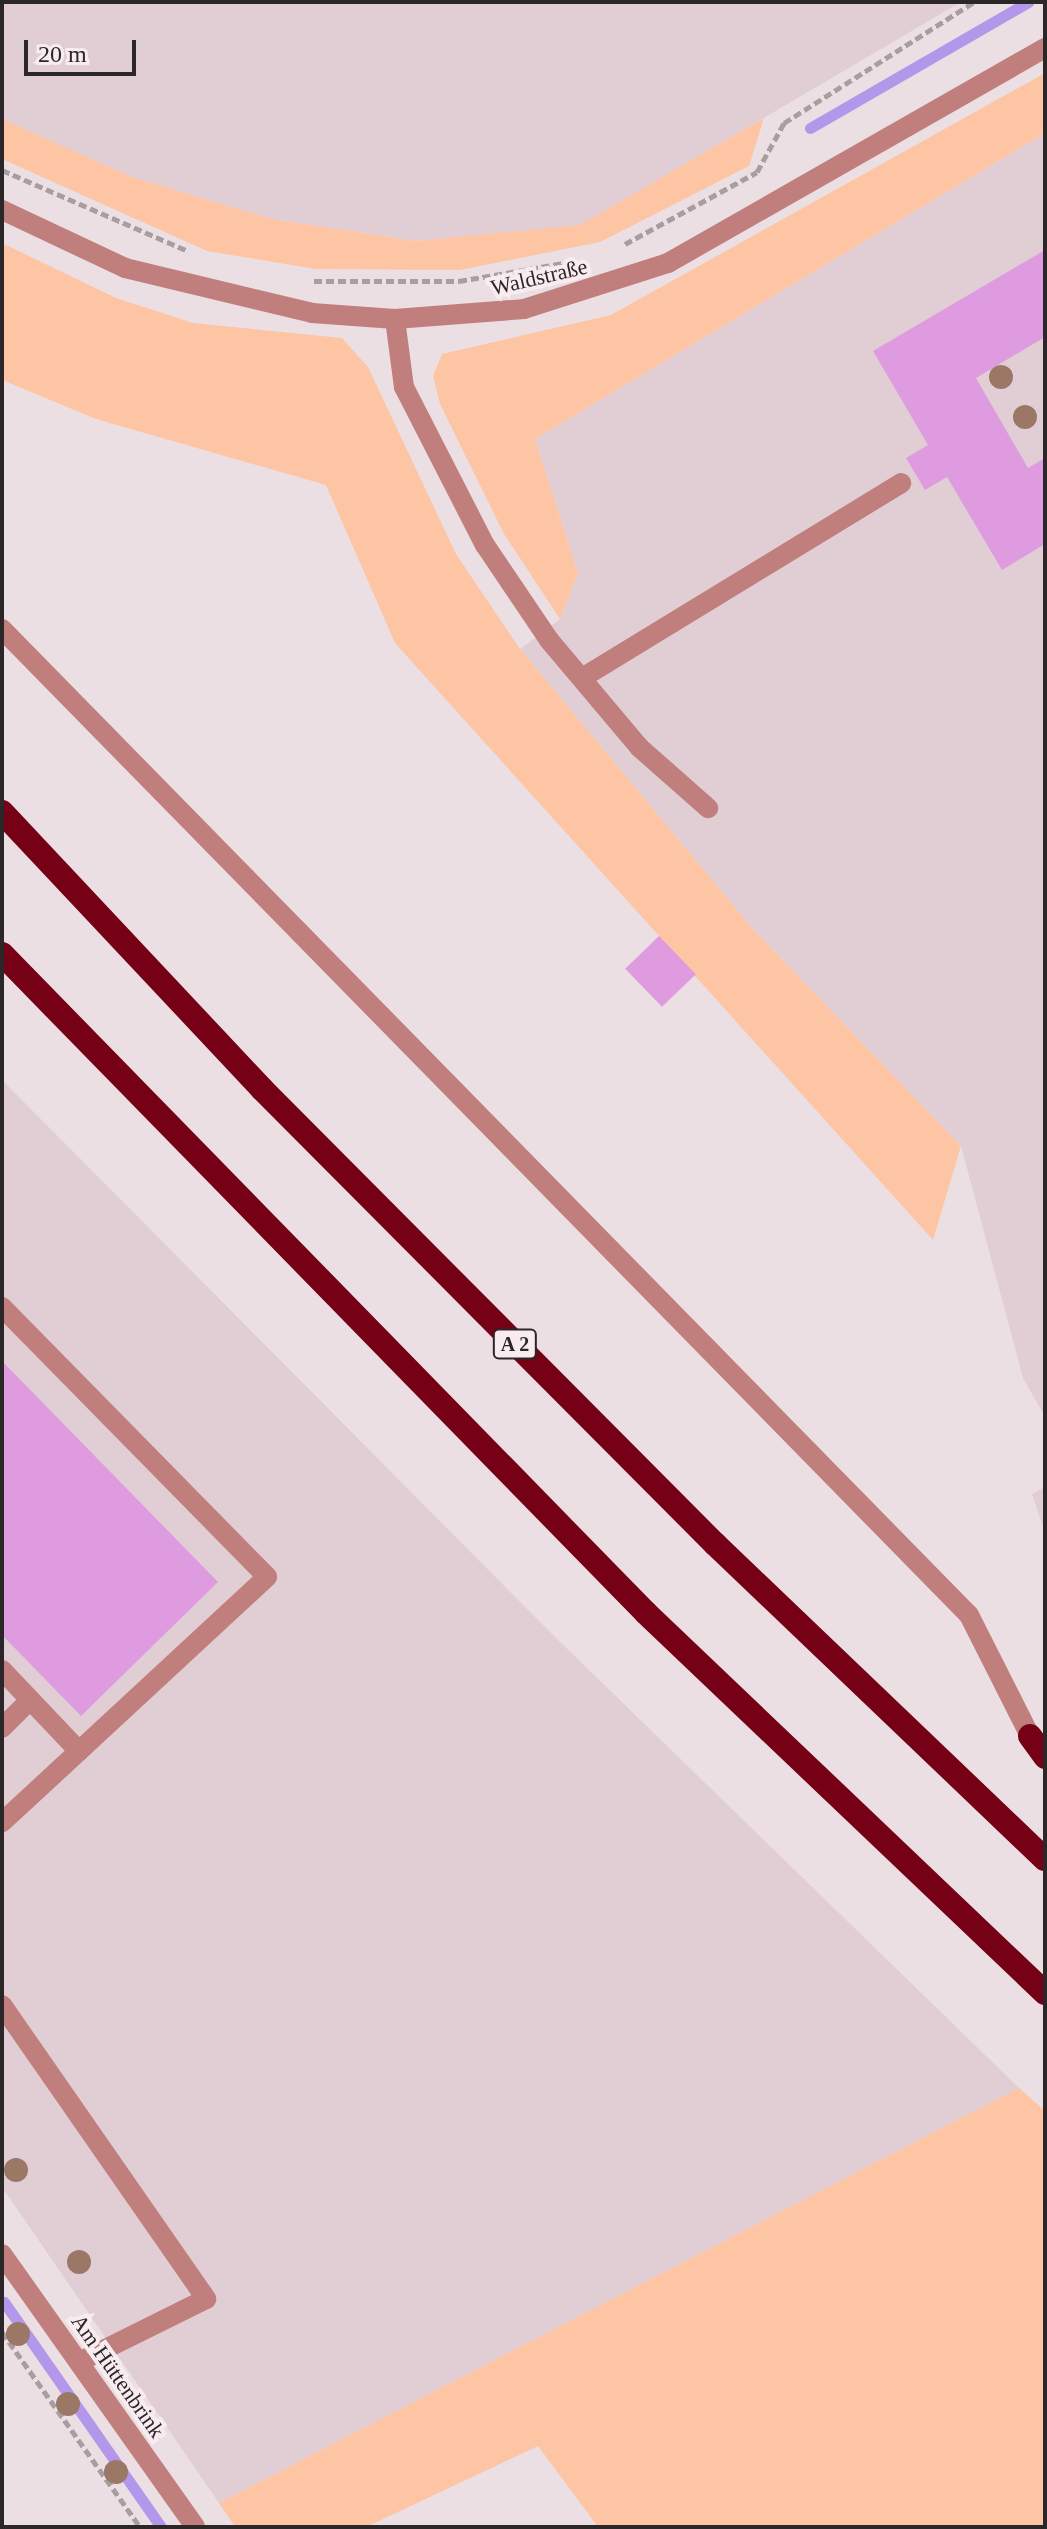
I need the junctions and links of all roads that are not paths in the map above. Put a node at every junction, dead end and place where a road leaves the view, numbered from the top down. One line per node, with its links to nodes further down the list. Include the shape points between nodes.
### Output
1 (1045, 48): 3 (street, Waldstraße, via 668,263 524,309)
2 (2, 210): 3 (street, Waldstraße, via 125,268 196,290 312,313)
3 (395, 319): 6 (street, via 404,387 485,545)
4 (901, 483): 6 (street)
5 (2, 629): 14 (street, via 969,1615)
6 (582, 678): 7 (street, via 640,748)
7 (708, 808)
8 (2, 812): 18 (highway, A 2, via 262,1089 681,1511)
9 (2, 954): 19 (highway, via 646,1613)
10 (2, 1307): 15 (street, via 267,1577)
11 (2, 1670): 12 (street)
12 (30, 1700): 13 (street); 15 (street)
13 (2, 1728)
14 (1030, 1736): 16 (highway)
15 (79, 1751): 17 (street)
16 (1045, 1757)
17 (2, 1822)
18 (1045, 1859)
19 (1045, 1993)
20 (2, 2005): 22 (street, via 206,2299)
21 (2, 2254): 22 (street, Am Hüttenbrink)
22 (79, 2362): 23 (street, Am Hüttenbrink)
23 (195, 2527)

